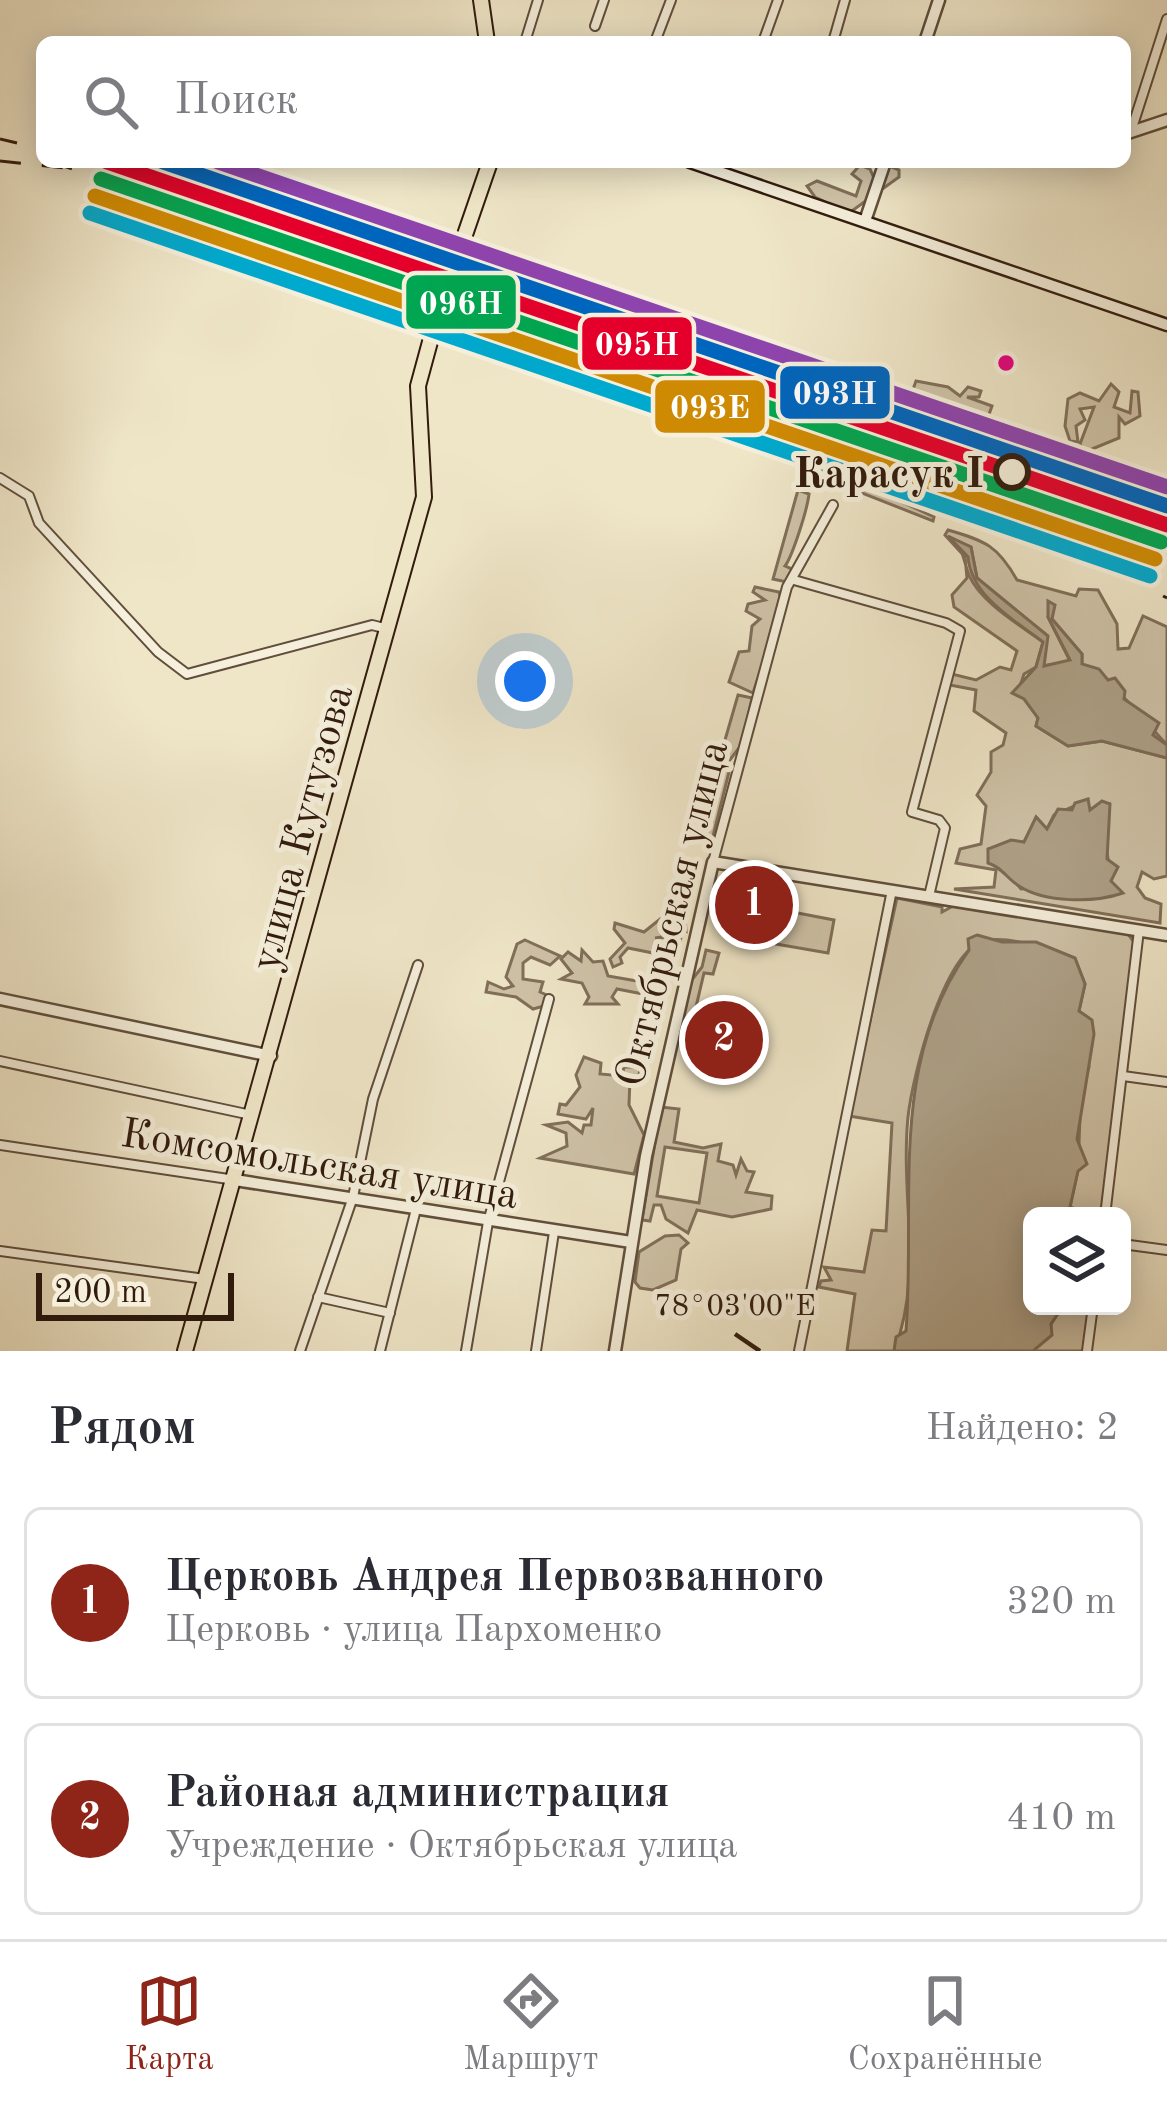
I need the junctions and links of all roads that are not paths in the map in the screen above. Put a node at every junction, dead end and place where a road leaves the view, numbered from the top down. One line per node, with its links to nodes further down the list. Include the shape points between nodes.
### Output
1 (481, 0): 10 (main road)
2 (538, 0): 11 (street)
3 (604, 0): 9 (street)
4 (670, 0): 12 (street)
5 (778, 0): 13 (street)
6 (845, 0): 14 (street)
7 (939, 0): 15 (street)
8 (1167, 19): 17 (street)
9 (595, 26)
10 (486, 36)
11 (527, 36)
12 (657, 36)
13 (765, 36)
14 (835, 36)
15 (927, 36)
16 (1167, 120): 18 (street)
17 (1131, 124)
18 (1131, 129)
19 (490, 168): 27 (main road, улица Кутузова, bridge, via 418,386 424,497)
20 (709, 168): 22 (street)
21 (883, 168): 22 (street)
22 (865, 221): 23 (street)
23 (1167, 325)
24 (0, 478): 27 (street, via 29,496 38,523 188,674 372,626)
25 (833, 506): 26 (street, Октябрьская улица)
26 (794, 580): 28 (street, Октябрьская улица); 30 (street, via 959,632 912,812 945,828)
27 (388, 629): 36 (main road, улица Кутузова)
28 (713, 862): 29 (street); 48 (street, Октябрьская улица)
29 (892, 890): 30 (street); 62 (street)
30 (929, 896): 31 (street)
31 (1139, 930): 32 (street); 38 (street)
32 (1167, 935)
33 (418, 965): 43 (street, via 373,1099)
34 (0, 999): 36 (street)
35 (549, 999): 46 (street)
36 (272, 1056): 40 (main road, улица Кутузова)
37 (0, 1061): 40 (street)
38 (1123, 1076): 39 (street); 44 (street)
39 (1167, 1082)
40 (254, 1116): 42 (main road, улица Кутузова)
41 (0, 1144): 42 (street, Комсомольская улица)
42 (235, 1180): 43 (street, Комсомольская улица); 52 (main road, улица Кутузова)
43 (353, 1197): 45 (street, Комсомольская улица); 53 (street)
44 (1106, 1207)
45 (416, 1209): 46 (street, Комсомольская улица); 54 (street)
46 (488, 1222): 47 (street, Комсомольская улица); 59 (street)
47 (554, 1232): 48 (street, Комсомольская улица); 60 (street)
48 (631, 1242): 61 (street, Октябрьская улица)
49 (1131, 1245): 50 (street)
50 (1167, 1250)
51 (0, 1251): 52 (street)
52 (206, 1279): 56 (main road, улица Кутузова)
53 (319, 1297): 54 (street); 57 (street)
54 (390, 1313): 58 (street)
55 (1092, 1315): 63 (street)
56 (184, 1351)
57 (300, 1351)
58 (380, 1351)
59 (466, 1351)
60 (536, 1351)
61 (616, 1351)
62 (799, 1351)
63 (1087, 1351)

